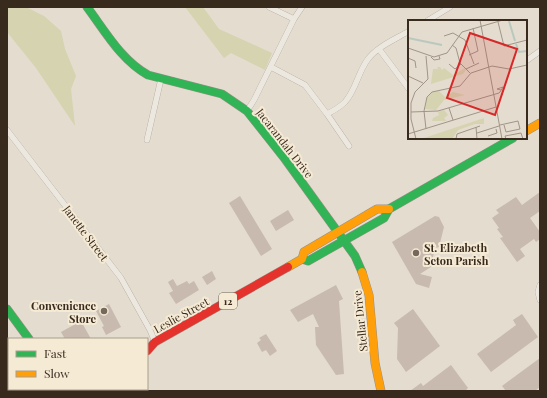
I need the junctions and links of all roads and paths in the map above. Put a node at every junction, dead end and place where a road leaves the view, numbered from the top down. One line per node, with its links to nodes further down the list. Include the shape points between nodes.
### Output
1 (87, 7): 12 (main road, Jacarandah Drive, via 128,61 148,75)
2 (269, 7): 5 (street)
3 (302, 7): 5 (street)
4 (450, 7): 6 (street)
5 (294, 19): 11 (street)
6 (429, 20)
7 (408, 32): 8 (street)
8 (379, 49): 13 (street); 15 (street, via 369,58 344,103)
9 (540, 51): 10 (street)
10 (527, 60)
11 (271, 67): 14 (street); 15 (street, via 305,85)
12 (161, 79): 14 (main road, Jacarandah Drive, via 222,94); 20 (street)
13 (408, 88)
14 (247, 112): 23 (main road, Jacarandah Drive)
15 (327, 114): 21 (street)
16 (540, 123): 18 (main road)
17 (7, 130): 30 (street, Janette Street, via 120,278 150,330)
18 (527, 130)
19 (511, 139): 22 (main road, Leslie Street / 12)
20 (147, 140)
21 (348, 146)
22 (389, 209): 23 (main road, Leslie Street / 12, via 377,209); 24 (main road, Leslie Street / 12, via 384,218)
23 (338, 232): 24 (main road, Stellar Drive); 25 (main road, Leslie Street / 12, via 304,252)
24 (344, 241): 25 (main road, Leslie Street / 12, via 308,261); 31 (main road, Stellar Drive, via 355,256 368,285 375,363)
25 (302, 259): 30 (main road, Leslie Street / 12)
26 (540, 285): 27 (street)
27 (540, 300)
28 (7, 309): 29 (main road)
29 (28, 338)
30 (151, 342)
31 (381, 391)

